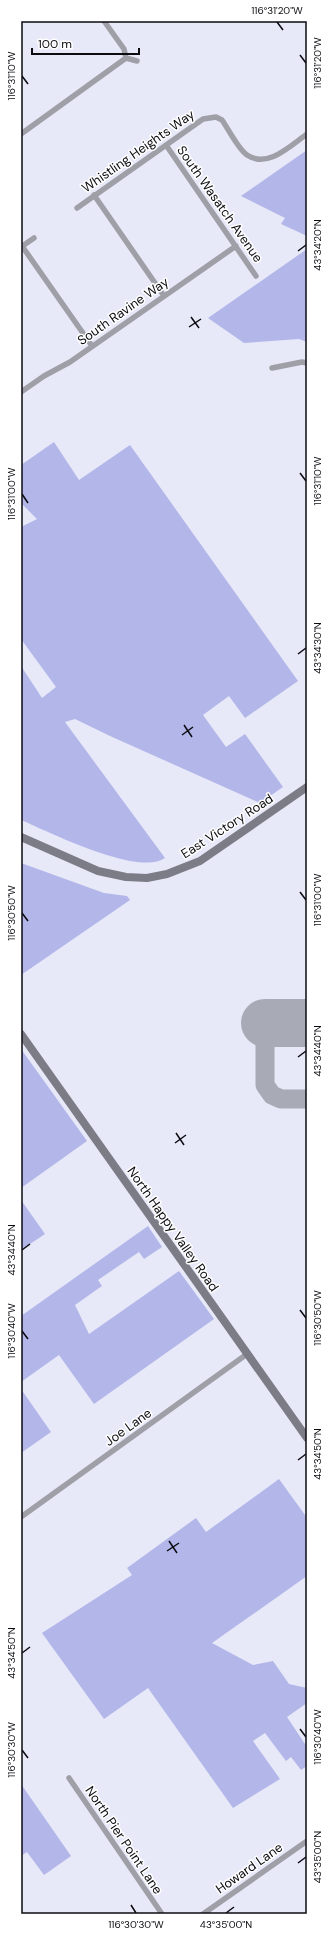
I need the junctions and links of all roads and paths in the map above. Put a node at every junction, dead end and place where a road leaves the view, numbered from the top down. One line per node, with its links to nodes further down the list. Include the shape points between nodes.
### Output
1 (104, 21): 2 (street, via 124,50)
2 (126, 58): 3 (street); 4 (street)
3 (137, 61)
4 (21, 134)
5 (307, 134): 6 (street, Whistling Heights Way, via 272,158 254,158 247,155 222,120 210,117 203,119)
6 (166, 145): 7 (street, Whistling Heights Way); 10 (street, South Wasatch Avenue)
7 (94, 195): 8 (street, Whistling Heights Way); 13 (street)
8 (77, 208)
9 (34, 238): 11 (street)
10 (236, 246): 12 (street, South Wasatch Avenue); 13 (street, South Ravine Way)
11 (22, 247): 14 (street)
12 (256, 276)
13 (164, 296): 14 (street, South Ravine Way)
14 (92, 346): 17 (street, South Ravine Way)
15 (307, 363): 16 (street)
16 (272, 368)
17 (21, 392)
18 (307, 787): 19 (main road, East Victory Road, via 200,862 147,878 98,872)
19 (21, 837)
20 (21, 1034): 21 (main road, North Happy Valley Road)
21 (247, 1354): 22 (main road, North Happy Valley Road); 23 (street, Joe Lane)
22 (307, 1438)
23 (21, 1517)
24 (69, 1778): 26 (street, North Pier Point Lane)
25 (307, 1841): 27 (street, Howard Lane)
26 (162, 1914)
27 (203, 1914)

